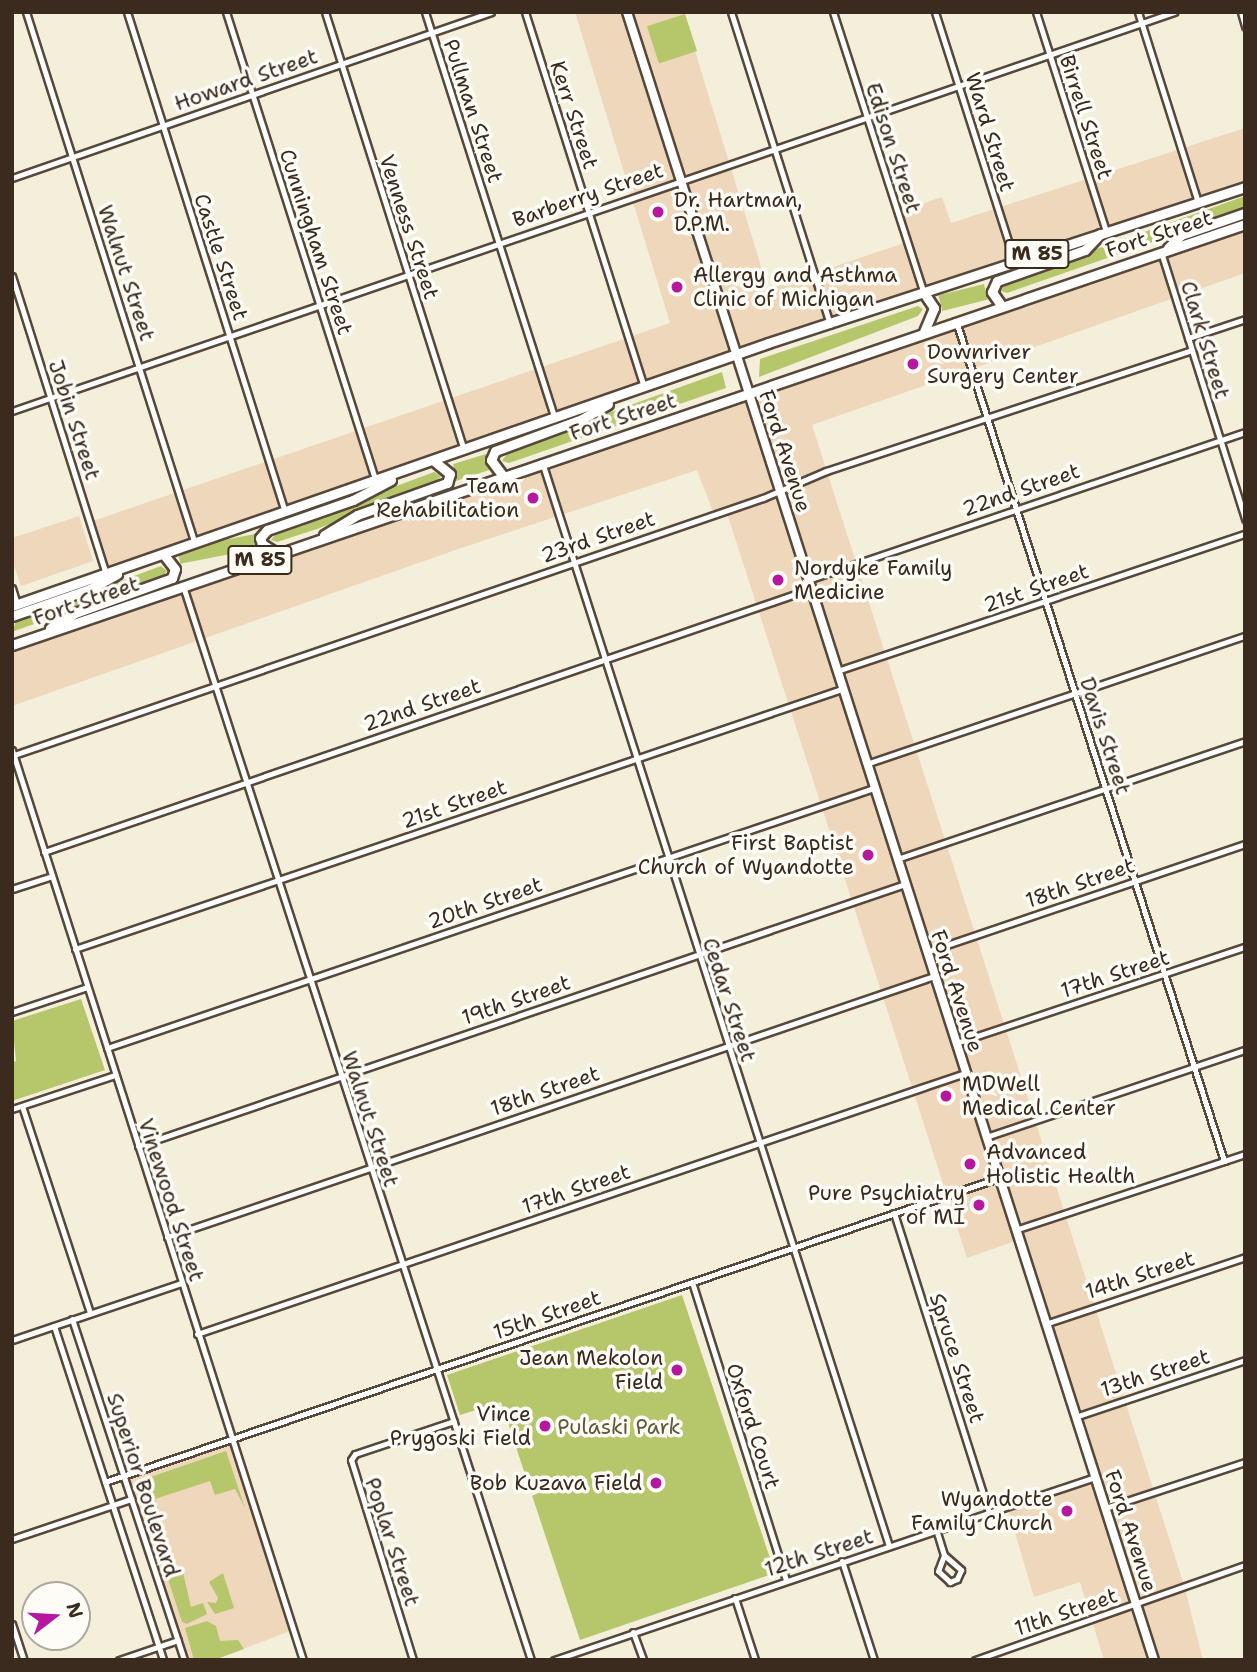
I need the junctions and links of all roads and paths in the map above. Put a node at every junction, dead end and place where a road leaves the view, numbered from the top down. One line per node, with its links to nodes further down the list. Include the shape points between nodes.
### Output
1 (26, 12): 26 (street, Walnut Street)
2 (127, 12): 24 (street, Castle Street)
3 (226, 12): 22 (street, Cunningham Street)
4 (325, 12): 20 (street, Venness Street)
5 (425, 12): 18 (street, Pullman Street)
6 (491, 12): 18 (street, Howard Street)
7 (525, 12): 31 (street, Kerr Street)
8 (627, 12): 28 (main road, Ford Avenue)
9 (731, 12): 25 (street)
10 (833, 12): 23 (street, Edison Street)
11 (935, 12): 21 (street, Ward Street)
12 (1036, 12): 19 (street, Birrell Street)
13 (1138, 12): 16 (street)
14 (1174, 12): 16 (street, Barberry Street)
15 (1241, 12): 17 (street)
16 (1141, 24): 19 (street, Barberry Street); 30 (street)
17 (1245, 26)
18 (431, 33): 20 (street, Howard Street); 35 (street, Pullman Street)
19 (1049, 55): 21 (street, Barberry Street); 34 (street, Birrell Street)
20 (341, 64): 22 (street, Howard Street); 38 (street, Venness Street)
21 (959, 85): 23 (street, Barberry Street); 37 (street, Ward Street)
22 (252, 95): 24 (street, Howard Street); 41 (street, Cunningham Street)
23 (867, 117): 25 (street, Barberry Street); 40 (street, Edison Street)
24 (162, 126): 26 (street, Howard Street); 47 (street, Castle Street)
25 (775, 148): 28 (street, Barberry Street); 45 (street)
26 (72, 157): 27 (street, Howard Street); 51 (street, Walnut Street)
27 (12, 178)
28 (681, 180): 31 (street, Barberry Street); 50 (main road, Ford Avenue)
29 (1245, 187): 30 (main road, Fort Street / M 85)
30 (1198, 202): 34 (main road, Fort Street / M 85)
31 (588, 212): 35 (street, Barberry Street); 52 (street, Kerr Street)
32 (1245, 213): 36 (main road, via 1181,235)
33 (1245, 224): 36 (main road, Fort Street / M 85)
34 (1104, 232): 37 (main road, Fort Street / M 85); 42 (main road, via 1085,250 997,281 992,292)
35 (499, 243): 38 (street, Barberry Street); 58 (street, Pullman Street)
36 (1164, 251): 42 (main road, Fort Street / M 85); 48 (street, Clark Street)
37 (1015, 261): 40 (main road, Fort Street / M 85)
38 (408, 274): 41 (street, Barberry Street); 61 (street, Venness Street)
39 (12, 276): 54 (street, Jobin Street)
40 (924, 293): 45 (main road, Fort Street / M 85); 46 (main road, via 934,308)
41 (319, 304): 47 (street, Barberry Street); 66 (street, Cunningham Street)
42 (1001, 305): 44 (main road, Fort Street / M 85)
43 (1245, 319): 48 (street)
44 (956, 321): 46 (main road, Fort Street / M 85); 57 (street, Davis Street)
45 (830, 325): 50 (main road, Fort Street / M 85)
46 (924, 331): 53 (main road, Fort Street / M 85)
47 (229, 335): 51 (street, Barberry Street); 69 (street, Castle Street)
48 (1188, 338): 49 (street, Clark Street)
49 (1191, 350): 57 (street, 23rd Street); 60 (street, Clark Street)
50 (734, 355): 52 (main road, Fort Street / M 85); 53 (main road, Ford Avenue)
51 (139, 367): 54 (street, Barberry Street); 73 (street, Walnut Street)
52 (644, 388): 55 (main road, Fort Street / M 85)
53 (747, 392): 63 (main road, Fort Street / M 85); 67 (main road, Ford Avenue)
54 (50, 397): 56 (street, Barberry Street); 78 (street, Jobin Street)
55 (615, 399): 58 (main road, Fort Street / M 85); 65 (main road, via 582,419 495,451 491,460)
56 (12, 411)
57 (987, 417): 67 (street, 23rd Street); 68 (street, Davis Street)
58 (555, 419): 61 (main road, Fort Street / M 85)
59 (1245, 432): 60 (street, 22nd Street)
60 (1220, 440): 68 (street, 22nd Street); 70 (street, Clark Street)
61 (464, 451): 62 (main road, Fort Street / M 85)
62 (434, 461): 64 (main road, Fort Street / M 85); 72 (main road, via 450,474 447,483 339,522)
63 (542, 462): 65 (main road, Fort Street / M 85); 76 (street, Cedar Street)
64 (404, 471): 66 (main road, Fort Street / M 85); 74 (main road, via 353,500 267,530 260,538 262,544)
65 (503, 476): 72 (main road, Fort Street / M 85)
66 (376, 481): 69 (main road, Fort Street / M 85)
67 (779, 490): 76 (street, 23rd Street); 79 (main road, Ford Avenue)
68 (1016, 509): 79 (street, 22nd Street); 82 (street, Davis Street)
69 (285, 512): 73 (main road, Fort Street / M 85)
70 (1245, 519)
71 (1245, 534): 82 (street, 21st Street)
72 (317, 540): 74 (main road, Fort Street / M 85)
73 (195, 544): 75 (main road, Fort Street / M 85)
74 (278, 554): 80 (main road, Fort Street / M 85)
75 (164, 555): 77 (main road, Fort Street / M 85); 86 (main road, via 176,569 172,578 75,613)
76 (574, 562): 88 (street, Cedar Street); 90 (street, 23rd Street)
77 (128, 567): 78 (main road, Fort Street / M 85); 84 (main road, via 90,589)
78 (106, 574): 83 (main road, Fort Street / M 85)
79 (809, 584): 88 (street, 22nd Street); 89 (main road, Ford Avenue)
80 (183, 586): 86 (main road, Fort Street / M 85); 90 (street, Walnut Street)
81 (12, 588): 83 (street)
82 (1045, 602): 89 (street, 21st Street); 92 (street, Davis Street)
83 (15, 605)
84 (12, 616)
85 (1245, 636): 92 (street)
86 (33, 637): 87 (main road, Fort Street / M 85)
87 (14, 644)
88 (604, 659): 95 (street, Cedar Street); 98 (street, 22nd Street)
89 (836, 671): 91 (main road, Ford Avenue)
90 (215, 686): 94 (street, 23rd Street); 98 (street, Walnut Street)
91 (842, 689): 95 (street, 21st Street); 96 (main road, Ford Avenue)
92 (1074, 693): 96 (street); 100 (street, Davis Street)
93 (1245, 741): 100 (street)
94 (13, 752): 97 (street, Vinewood Street)
95 (636, 759): 103 (street, Cedar Street); 106 (street, 21st Street)
96 (866, 764): 99 (main road, Ford Avenue)
97 (15, 767): 102 (street, Vinewood Street)
98 (246, 782): 102 (street, 22nd Street); 106 (street, Walnut Street)
99 (874, 788): 103 (street, 20th Street); 104 (main road, Ford Avenue)
100 (1105, 788): 104 (street); 107 (street, Davis Street)
101 (1245, 844): 107 (street, 18th Street)
102 (44, 852): 105 (street, Vinewood Street)
103 (667, 858): 113 (street, Cedar Street); 116 (street, 20th Street)
104 (897, 859): 108 (main road, Ford Avenue)
105 (52, 876): 109 (street); 111 (street, Vinewood Street)
106 (278, 881): 111 (street, 21st Street); 116 (street, Walnut Street)
107 (1134, 881): 112 (street, 18th Street); 114 (street, Davis Street)
108 (905, 884): 112 (main road, Ford Avenue); 113 (street, 19th Street)
109 (12, 889)
110 (1245, 947): 114 (street, 17th Street)
111 (75, 949): 117 (street, Vinewood Street)
112 (926, 952): 115 (main road, Ford Avenue)
113 (699, 955): 120 (street, Cedar Street); 126 (street, 19th Street)
114 (1164, 974): 119 (street, 17th Street); 123 (street, Davis Street)
115 (934, 976): 119 (main road, Ford Avenue); 120 (street, 18th Street)
116 (309, 979): 121 (street, 20th Street); 126 (street, Walnut Street)
117 (87, 986): 118 (street); 121 (street, Vinewood Street)
118 (12, 1012)
119 (956, 1043): 124 (main road, Ford Avenue)
120 (728, 1046): 130 (street, Cedar Street); 134 (street, 18th Street)
121 (107, 1048): 125 (street, Vinewood Street)
122 (1245, 1050): 123 (street)
123 (1194, 1067): 129 (street); 133 (street, Davis Street)
124 (965, 1073): 129 (main road, Ford Avenue); 130 (street, 17th Street)
125 (115, 1075): 127 (street); 131 (street, Vinewood Street)
126 (340, 1077): 131 (street, 19th Street); 134 (street, Walnut Street)
127 (22, 1106): 128 (street); 144 (street)
128 (12, 1109)
129 (985, 1137): 135 (main road, Ford Avenue)
130 (760, 1144): 139 (street, Cedar Street); 141 (street, 17th Street)
131 (138, 1146): 138 (street, Vinewood Street)
132 (1245, 1154): 133 (street)
133 (1224, 1161): 137 (street)
134 (369, 1168): 138 (street, 18th Street); 141 (street, Walnut Street)
135 (998, 1178): 136 (street, 15th Street); 137 (main road, Ford Avenue)
136 (894, 1213): 139 (street, 15th Street); 162 (street, Spruce Street)
137 (1015, 1230): 146 (main road, Ford Avenue)
138 (166, 1237): 143 (street, Vinewood Street)
139 (795, 1248): 142 (street, 15th Street); 165 (street, Cedar Street)
140 (1245, 1257): 146 (street, 14th Street)
141 (400, 1265): 148 (street, 17th Street); 151 (street, Walnut Street)
142 (692, 1282): 151 (street, 15th Street); 169 (street, Oxford Court)
143 (181, 1283): 144 (street); 148 (street, Vinewood Street)
144 (90, 1313): 145 (street)
145 (72, 1320): 147 (street); 156 (street, Superior Boulevard)
146 (1045, 1324): 152 (main road, Ford Avenue)
147 (54, 1326): 149 (street); 158 (street, Superior Boulevard)
148 (197, 1334): 154 (street, Vinewood Street)
149 (12, 1340)
150 (1245, 1360): 152 (street, 13th Street)
151 (436, 1370): 153 (street, Walnut Street); 154 (street, 15th Street)
152 (1075, 1417): 157 (main road, Ford Avenue)
153 (454, 1421): 181 (street, Poplar Street, via 355,1454 351,1460); 182 (street, Walnut Street)
154 (231, 1439): 156 (street, 15th Street); 180 (street, Vinewood Street)
155 (1245, 1462): 161 (street)
156 (124, 1476): 158 (street, 15th Street); 159 (street, Superior Boulevard)
157 (1095, 1477): 161 (main road, Ford Avenue); 162 (street, 12th Street)
158 (105, 1482): 160 (street, Superior Boulevard)
159 (131, 1499): 160 (street); 174 (street, Superior Boulevard)
160 (113, 1505): 164 (street); 175 (street, Superior Boulevard)
161 (1105, 1508): 171 (main road, Ford Avenue)
162 (989, 1512): 163 (street, 12th Street)
163 (936, 1529): 165 (street, 12th Street); 166 (street)
164 (12, 1539)
165 (889, 1546): 167 (street, 12th Street)
166 (944, 1555): 166 (street, via 938,1571 950,1582 961,1570)
167 (842, 1561): 169 (street, 12th Street); 186 (street)
168 (1245, 1565): 171 (street, 11th Street)
169 (786, 1580): 170 (street, 12th Street)
170 (735, 1598): 173 (street, 12th Street); 185 (street)
171 (1136, 1605): 187 (street, 11th Street); 188 (main road, Ford Avenue)
172 (12, 1624): 176 (street)
173 (633, 1632): 183 (street, 12th Street); 184 (street)
174 (177, 1640): 175 (street); 179 (street, Superior Boulevard)
175 (159, 1646): 177 (street); 178 (street, Superior Boulevard)
176 (24, 1660)
177 (119, 1660)
178 (163, 1660)
179 (184, 1660)
180 (303, 1660)
181 (413, 1660)
182 (531, 1660)
183 (554, 1660)
184 (643, 1660)
185 (755, 1660)
186 (874, 1660)
187 (975, 1660)
188 (1153, 1660)

